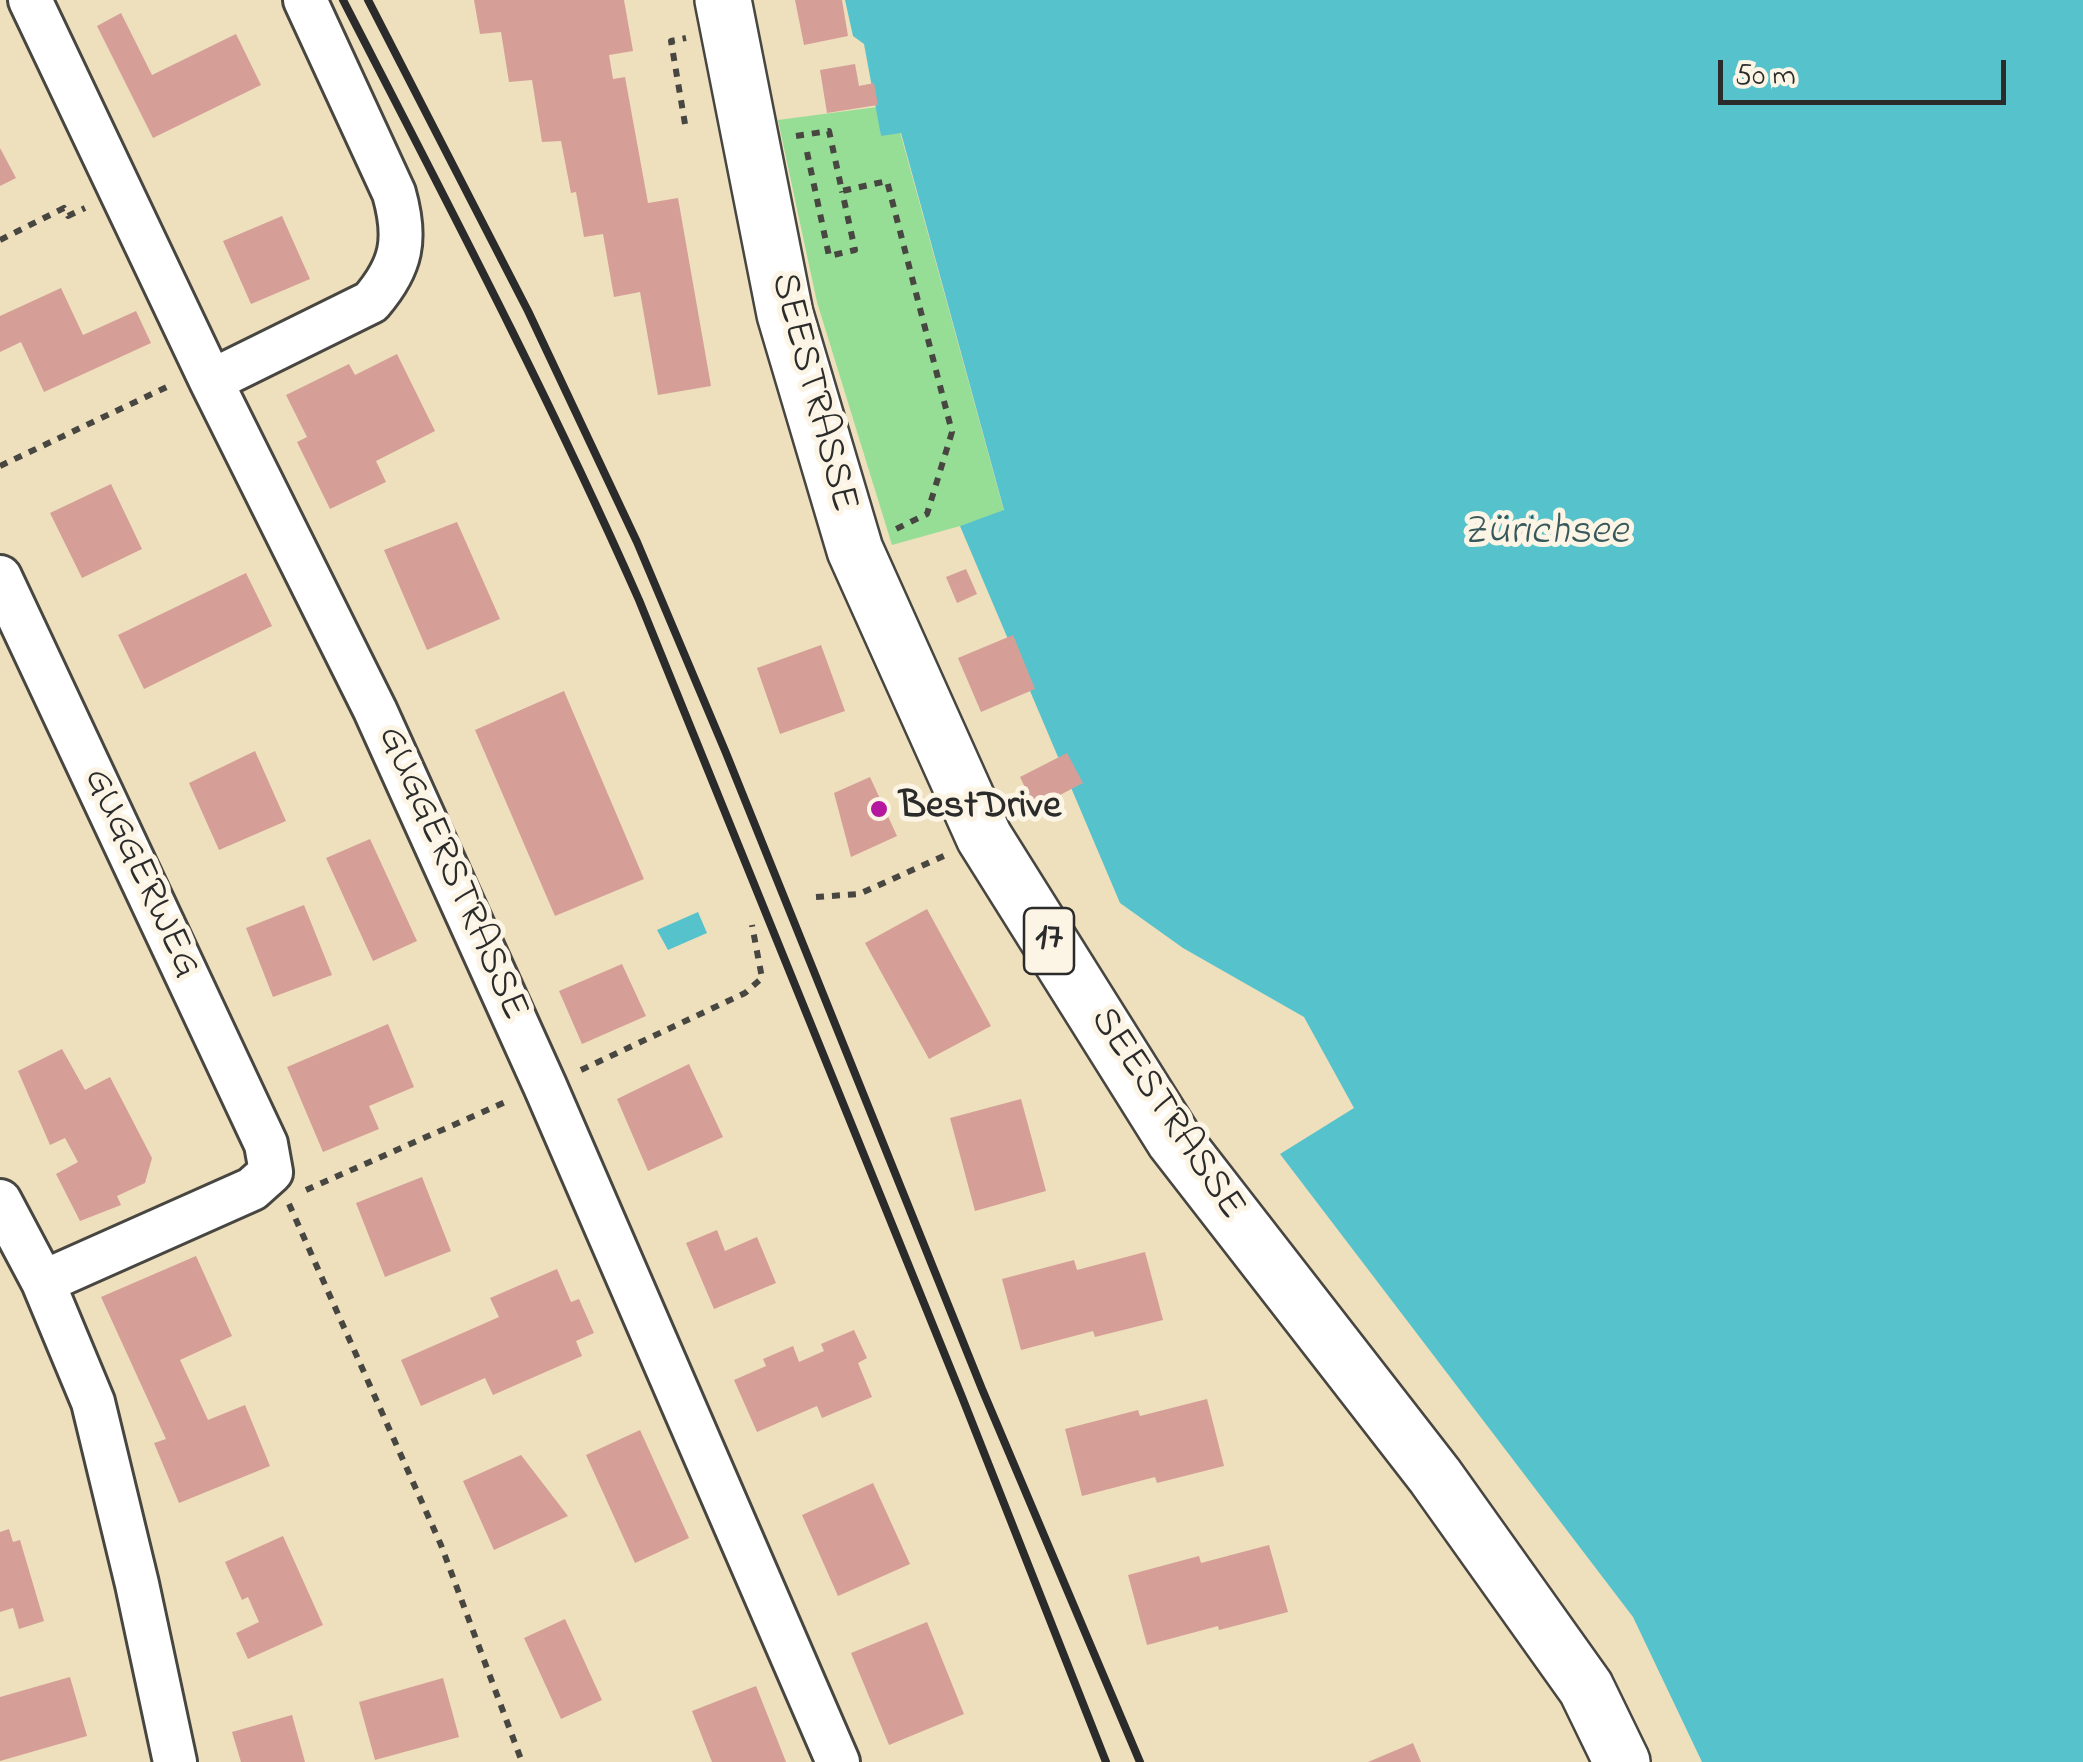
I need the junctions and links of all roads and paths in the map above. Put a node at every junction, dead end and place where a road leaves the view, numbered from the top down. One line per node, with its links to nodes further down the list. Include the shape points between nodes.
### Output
1 (30, 0): 9 (street, GUGGERSTRASSE)
2 (305, 0): 9 (street, via 394,193 402,238 397,264 371,302)
3 (722, 0): 13 (main road, SEESTRASSE / 17, via 785,314 854,550)
4 (831, 144): 6 (path)
5 (807, 152): 6 (path, via 828,256 855,250)
6 (842, 191): 11 (path, via 886,181 952,432 927,514)
7 (96, 204): 8 (path, via 68,216 64,208)
8 (0, 240)
9 (196, 380): 10 (path); 23 (street, GUGGERSTRASSE, via 376,710)
10 (0, 466)
11 (902, 527)
12 (0, 578): 18 (street, GUGGERWEG, via 266,1144)
13 (984, 838): 14 (path, via 859,894); 24 (main road, SEESTRASSE / 17, via 1174,1140 1474,1530 1586,1688)
14 (816, 897)
15 (752, 925): 16 (path, via 762,978 752,988)
16 (579, 1071)
17 (512, 1100): 18 (path)
18 (279, 1185): 20 (street, via 252,1190); 22 (path, via 441,1545)
19 (0, 1202): 20 (street)
20 (43, 1282): 21 (street, via 93,1402)
21 (174, 1762)
22 (522, 1762)
23 (838, 1762)
24 (1622, 1762)

